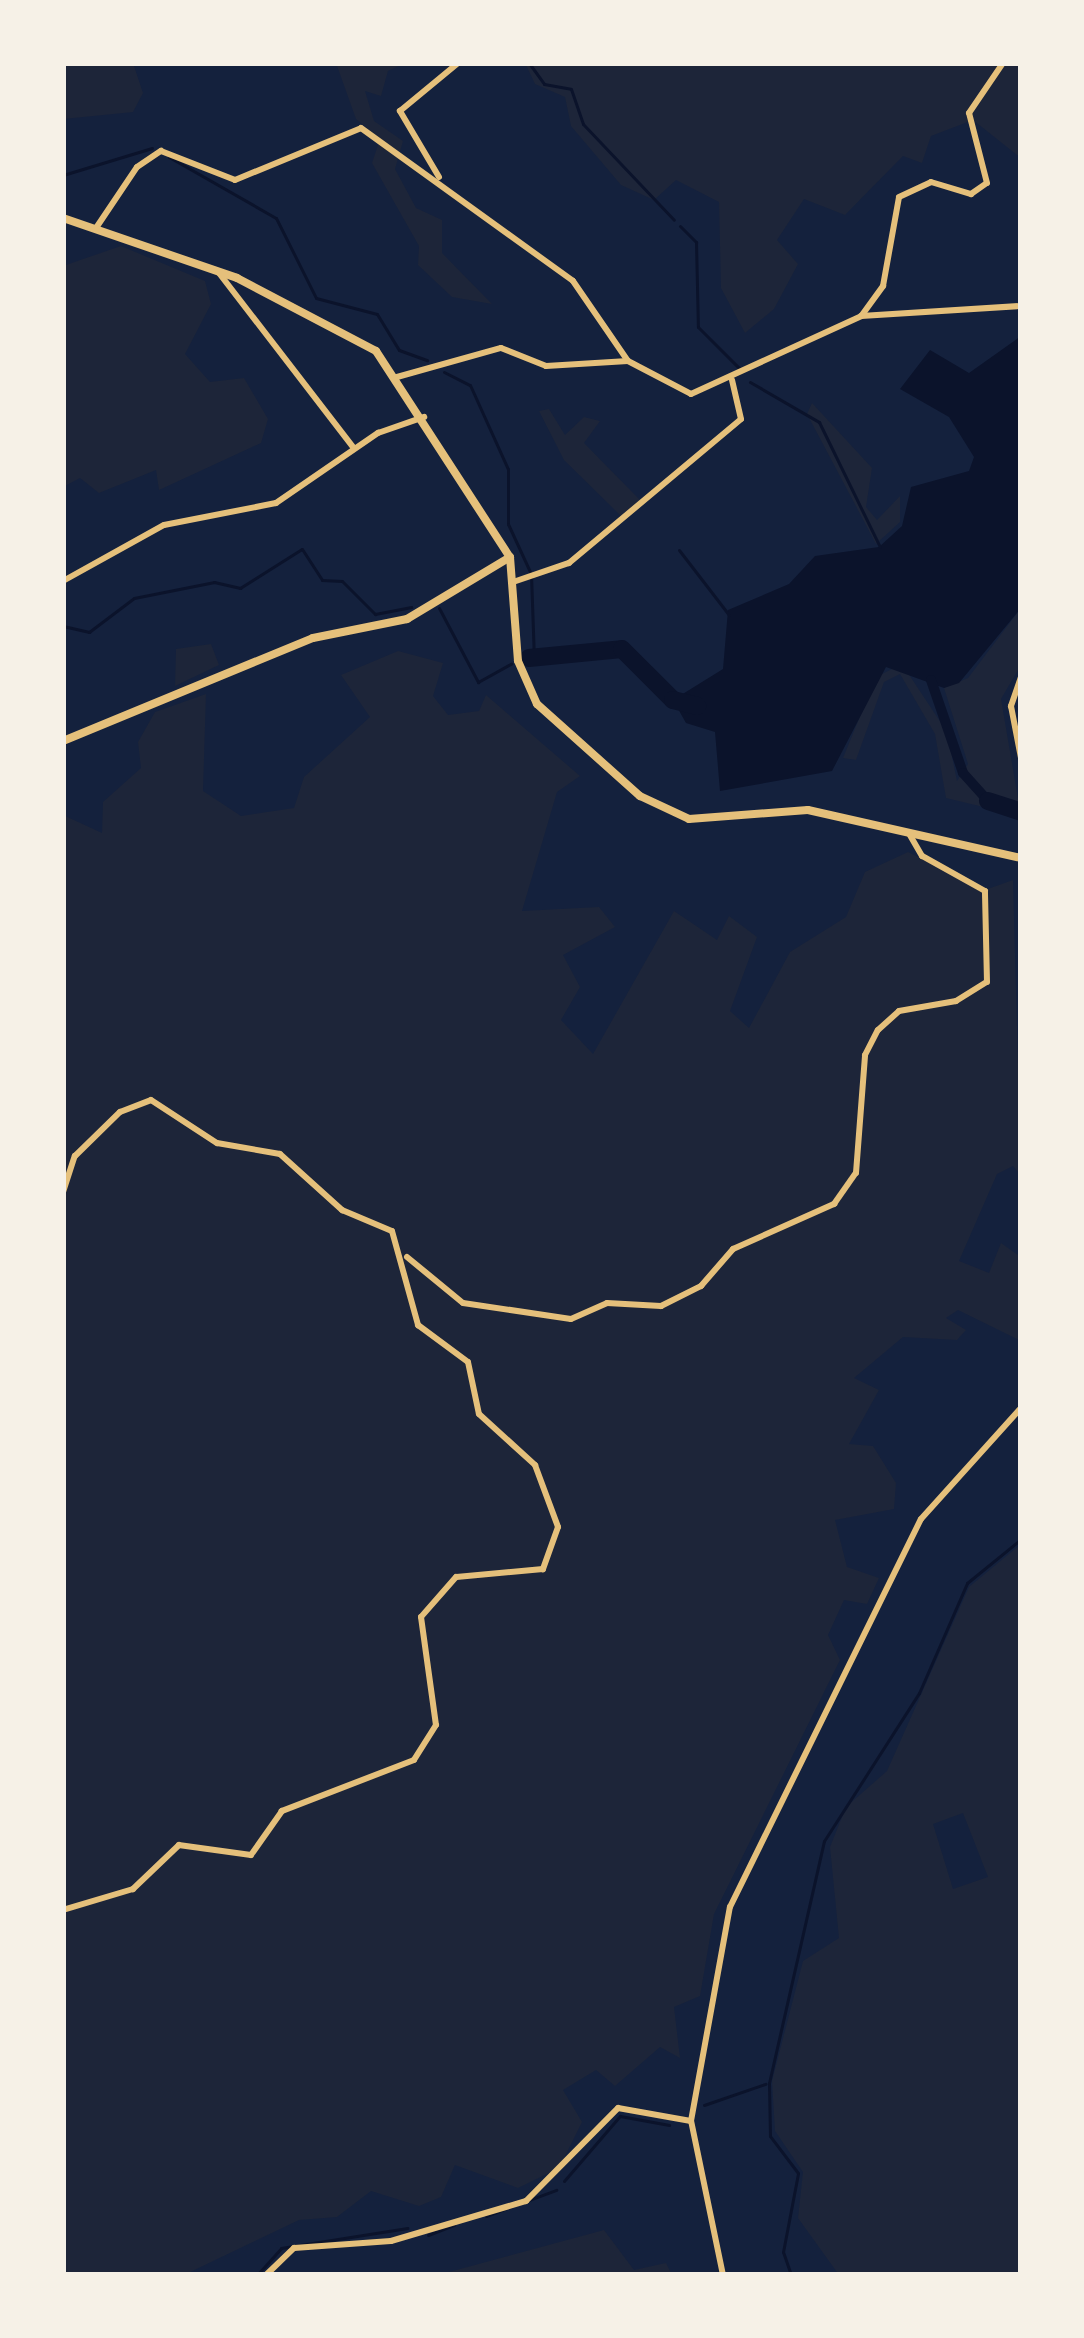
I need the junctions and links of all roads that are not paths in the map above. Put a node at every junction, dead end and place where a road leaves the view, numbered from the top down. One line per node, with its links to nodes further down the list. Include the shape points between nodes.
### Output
1 (458, 63): 3 (street, via 400,111)
2 (1004, 63): 8 (street, via 969,112 987,183 971,194 931,182 899,197 884,286)
3 (441, 181): 5 (street, via 350,126 235,180 161,151); 9 (street, via 573,280)
4 (63, 218): 5 (main road)
5 (96, 228): 6 (main road)
6 (216, 269): 10 (main road, via 352,332); 13 (street)
7 (1021, 306): 8 (street)
8 (861, 316): 11 (street)
9 (628, 362): 10 (street, via 547,366 501,348); 11 (street, via 692,394)
10 (397, 377): 12 (main road)
11 (732, 380): 15 (street, via 741,419)
12 (424, 417): 13 (street); 14 (main road)
13 (354, 448): 16 (street, via 276,503 164,525)
14 (510, 557): 15 (main road); 18 (main road, via 407,619 313,638)
15 (526, 580): 20 (main road, via 518,661 537,704 640,796 689,819 808,810)
16 (63, 581)
17 (1021, 676): 19 (street, via 1011,706)
18 (63, 741)
19 (1021, 758)
20 (910, 835): 21 (main road); 23 (street, via 922,856 985,891 987,982 956,1001 899,1011 878,1030 856,1173 834,1204 733,1249 700,1286 661,1306 607,1303 571,1319 464,1303)
21 (1021, 858)
22 (63, 1192): 23 (street, via 76,1156 120,1112 151,1100 217,1143 280,1154 342,1210 383,1223)
23 (406, 1257): 25 (street, via 418,1325 458,1349 489,1431 546,1481 559,1527 551,1557 530,1576 471,1570 431,1602 419,1634 436,1725 414,1760 282,1811 251,1855 179,1845 133,1889)
24 (1021, 1408): 26 (street, via 921,1519 749,1864 722,1932)
25 (63, 1910)
26 (691, 2121): 27 (street, via 618,2108 526,2201 391,2241 295,2248); 28 (street)
27 (266, 2275)
28 (723, 2275)

